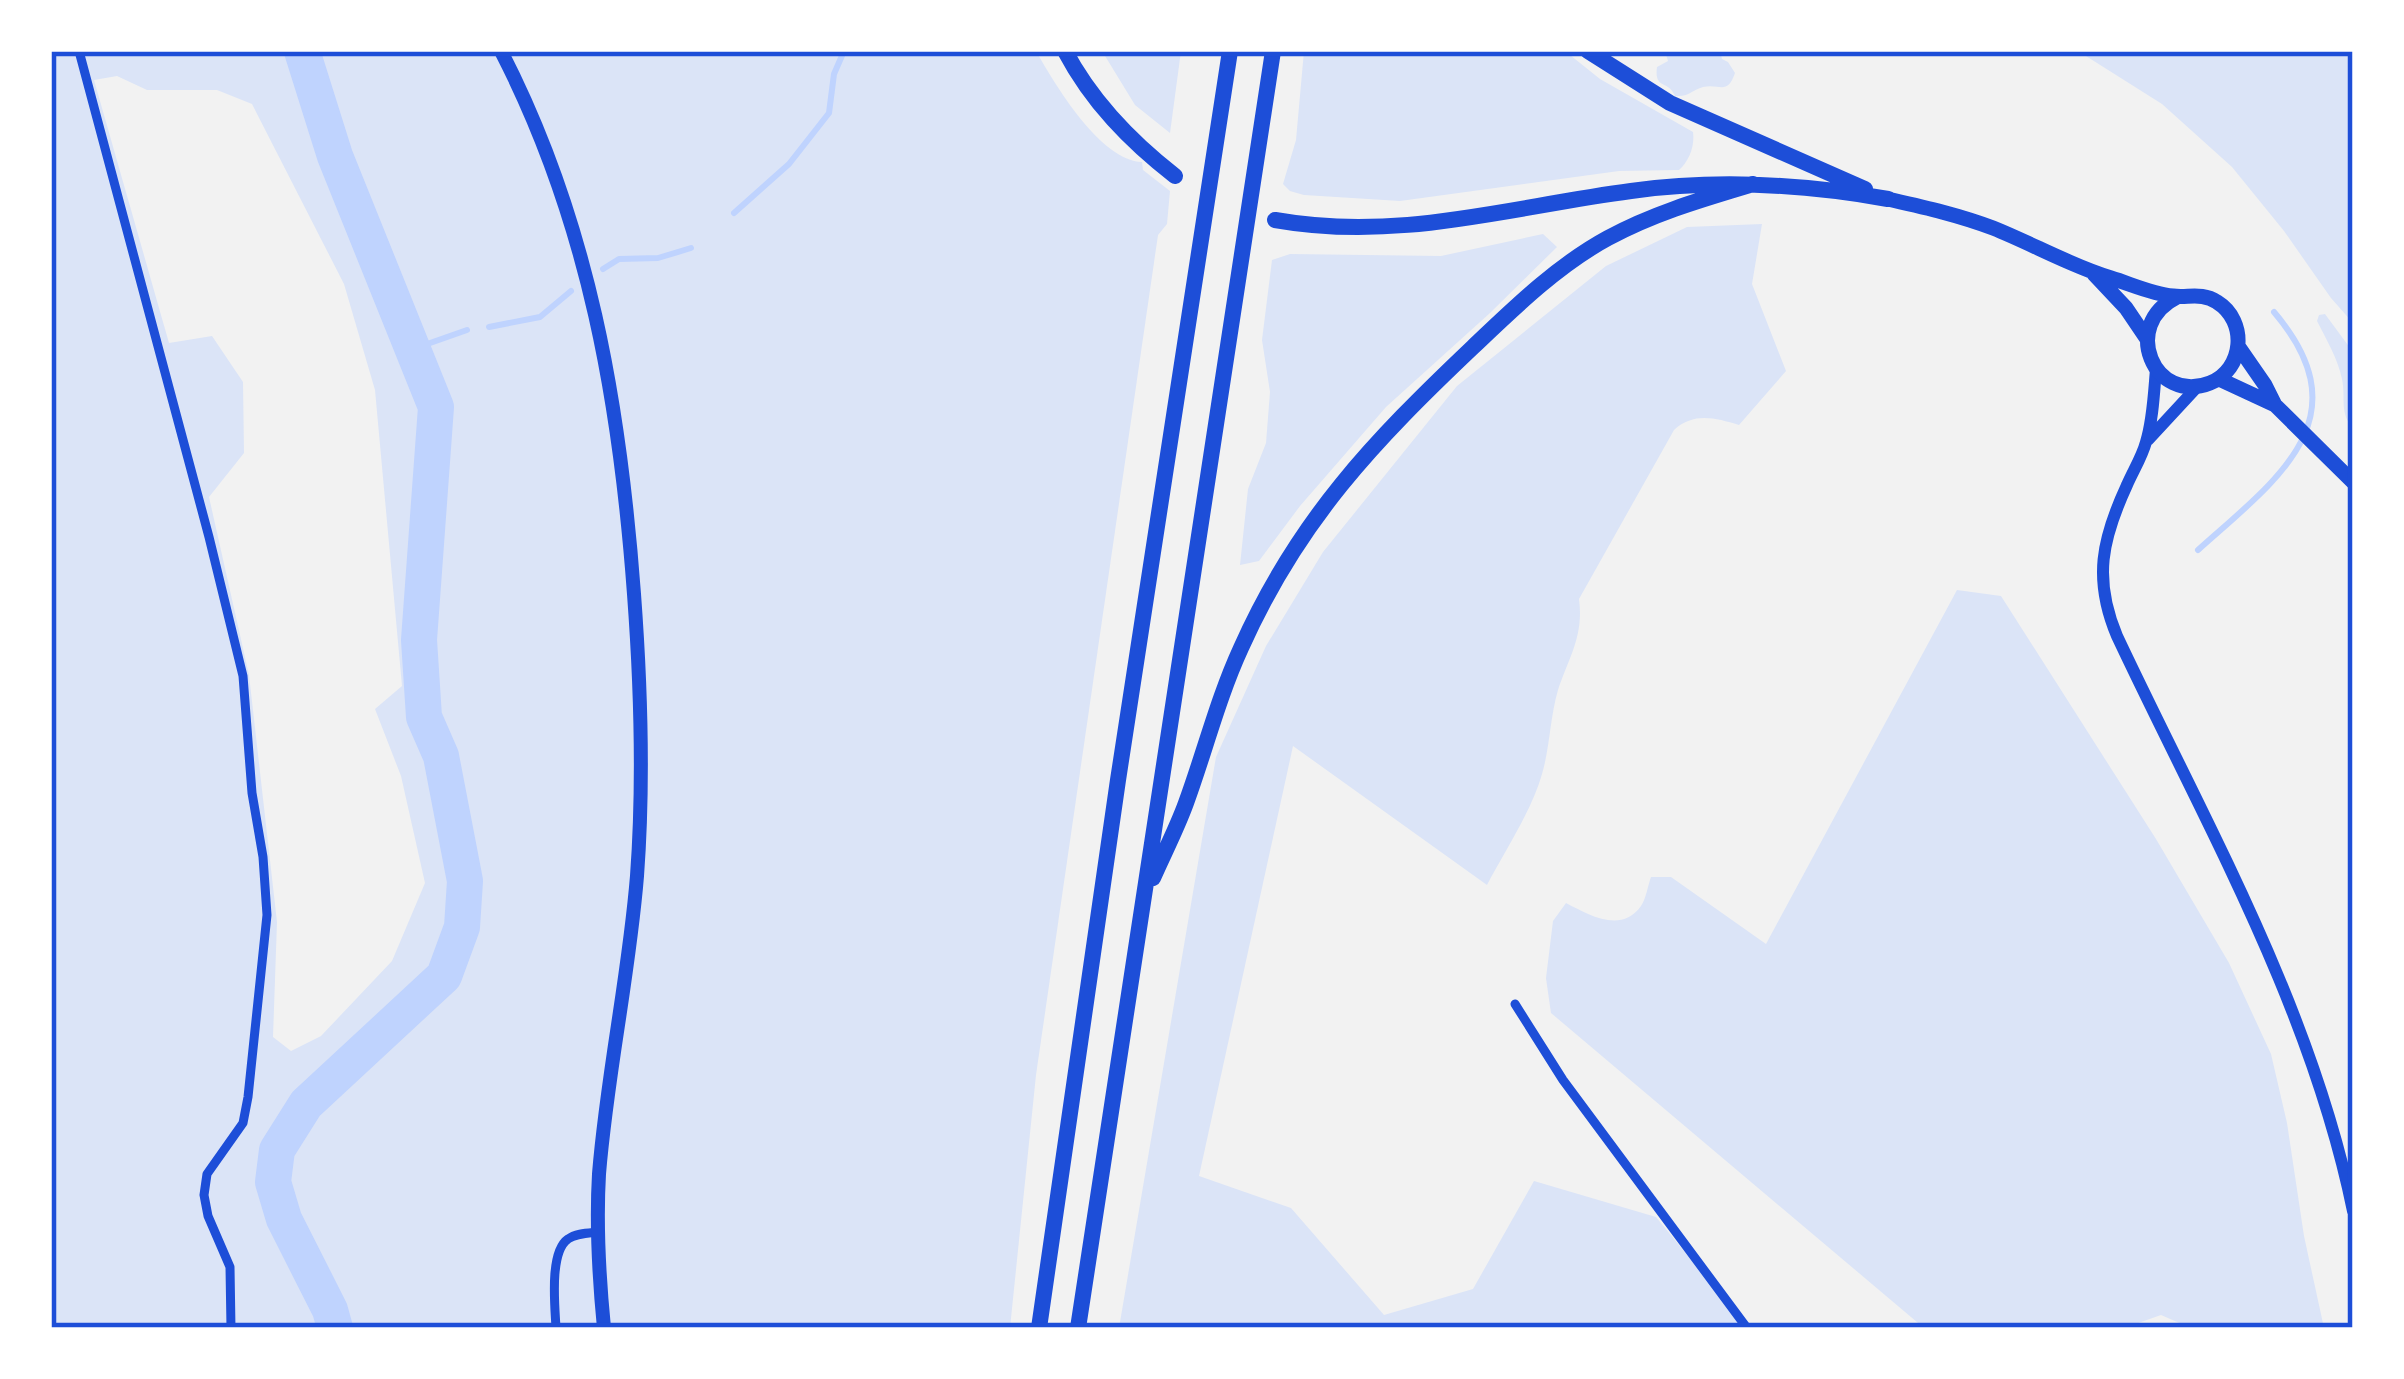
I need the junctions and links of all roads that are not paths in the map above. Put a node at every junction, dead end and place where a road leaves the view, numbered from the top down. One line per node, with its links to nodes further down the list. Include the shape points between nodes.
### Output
1 (79, 51): 25 (street, via 243,676 267,915 243,1123 207,1174 204,1195 230,1267)
2 (501, 51): 24 (main road, via 573,225 626,502 641,766 637,877)
3 (1065, 51): 7 (highway, via 1106,114)
4 (1230, 51): 28 (highway)
5 (1273, 51): 21 (highway)
6 (1588, 51): 9 (highway, via 1670,103)
7 (1174, 176)
8 (1753, 184): 9 (highway); 10 (highway, via 1635,190 1397,227); 21 (highway, via 1645,219 1565,266 1356,464 1283,564 1240,650 1186,805)
9 (1888, 200): 11 (main road, via 1991,227)
10 (1275, 220)
11 (2092, 272): 12 (main road); 13 (main road)
12 (2177, 297): 13 (main road, via 2159,309); 14 (main road, via 2218,302 2233,319)
13 (2147, 339): 15 (main road)
14 (2238, 346): 16 (main road); 18 (main road)
15 (2156, 368): 17 (main road, via 2179,385); 19 (street)
16 (2218, 379): 17 (main road); 18 (main road)
17 (2198, 386): 19 (street)
18 (2275, 405): 20 (main road)
19 (2147, 440): 23 (street, via 2105,541 2109,615 2281,981 2328,1109)
20 (2353, 482)
21 (1142, 900): 29 (highway)
22 (1515, 1004): 30 (street)
23 (2353, 1210)
24 (598, 1232): 26 (street, via 560,1248); 27 (main road)
25 (231, 1328)
26 (556, 1328)
27 (604, 1328)
28 (1039, 1328)
29 (1078, 1328)
30 (1747, 1328)

